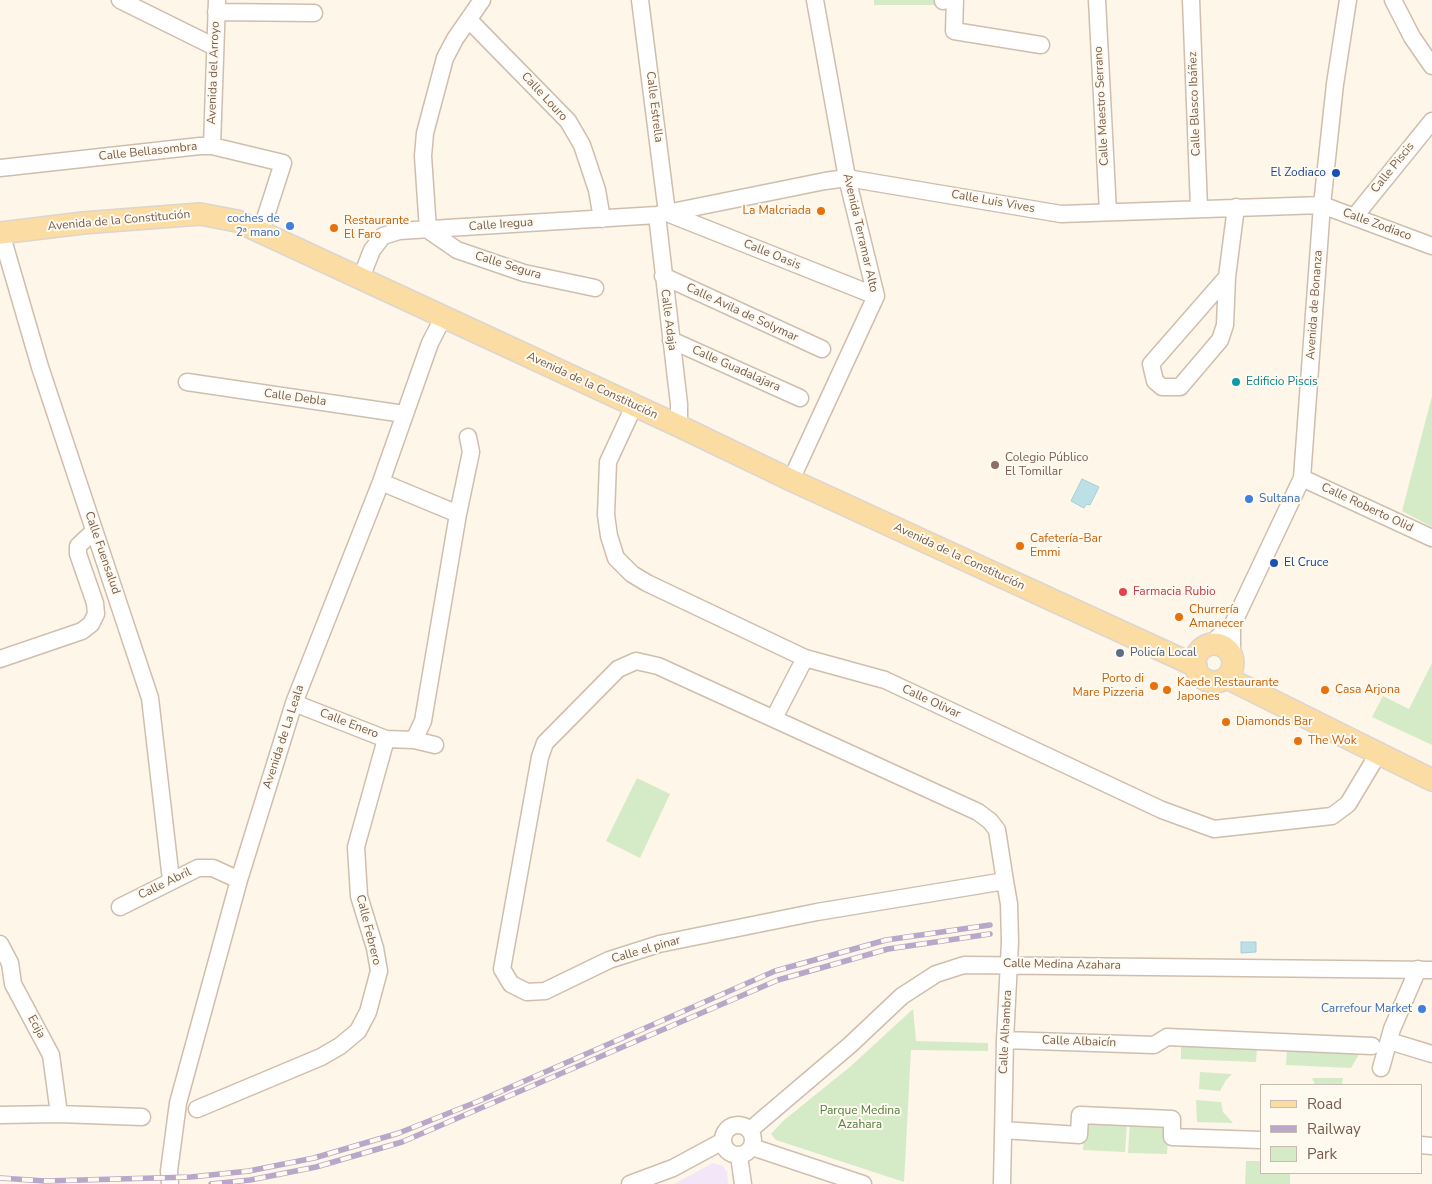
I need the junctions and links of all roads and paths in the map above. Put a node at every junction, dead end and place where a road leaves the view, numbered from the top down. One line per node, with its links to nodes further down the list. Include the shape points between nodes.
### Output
1 (120, 0): 14 (street)
2 (482, 0): 12 (street)
3 (640, 0): 24 (street, Calle Estrella)
4 (815, 0): 19 (street, Avenida Terramar Alto)
5 (947, 0): 13 (street, via 954,31)
6 (1097, 0): 23 (street, Calle Maestro Serrano)
7 (1191, 0): 22 (street, Calle Blasco Ibáñez)
8 (1348, 0): 20 (street, Avenida de Bonanza)
9 (1393, 0): 15 (street)
10 (217, 6): 11 (street); 14 (street, Avenida del Arroyo)
11 (314, 14)
12 (469, 20): 26 (street, Calle Louro, via 568,121 582,145 597,190); 28 (street, via 445,58 424,133)
13 (1041, 45)
14 (215, 47): 17 (street, Avenida del Arroyo)
15 (1432, 66)
16 (1430, 127): 25 (street, Calle Piscis)
17 (212, 146): 18 (street, Calle Bellasombra); 27 (street, Calle Bellasombra, via 283,163)
18 (0, 168)
19 (847, 178): 23 (street, Calle Luis Vives, via 1061,214); 24 (street, Calle Luis Vives); 35 (street, Avenida Terramar Alto)
20 (1322, 205): 21 (street, Calle Luis Vives); 25 (street, Calle Zodiaco); 45 (street, Avenida de Bonanza)
21 (1236, 207): 22 (street, Calle Luis Vives); 32 (street)
22 (1199, 208): 23 (street, Calle Luis Vives)
23 (1108, 212)
24 (662, 214): 26 (street, Calle Iregua); 31 (street, Calle Adaja); 35 (street, Calle Oasis)
25 (1355, 216): 30 (street, Calle Zodiaco)
26 (602, 219): 28 (street, Calle Iregua)
27 (261, 230): 29 (main road, Avenida de la Constitución, via 238,221 200,214); 33 (main road, Avenida de la Constitución)
28 (428, 230): 33 (street, Calle Iregua, via 399,231 383,236 372,250); 34 (street, Calle Segura, via 457,250 524,272)
29 (0, 233): 49 (street, Calle Fuensalud)
30 (1432, 246)
31 (663, 276): 37 (street, Calle Adaja); 38 (street, Calle Avila de Solymar)
32 (1227, 276): 32 (street, via 1151,364 1155,381 1162,388 1180,387 1220,340 1225,325)
33 (361, 278): 36 (main road, Avenida de la Constitución)
34 (595, 288)
35 (876, 296): 46 (street, Avenida Terramar Alto)
36 (444, 316): 41 (main road, Avenida de la Constitución); 42 (street, Avenida de La Leala, via 430,343)
37 (671, 340): 40 (street, Calle Guadalajara); 43 (street, Calle Adaja)
38 (822, 350)
39 (186, 382): 42 (street, Calle Debla)
40 (800, 398)
41 (634, 406): 43 (main road, Avenida de la Constitución); 53 (street, Calle Olivar, via 608,462 606,515 608,536 616,558 632,574 647,582)
42 (404, 414): 47 (street, Avenida de La Leala)
43 (679, 426): 46 (main road, Avenida de la Constitución)
44 (468, 437): 48 (street, via 471,452)
45 (1302, 478): 50 (street, Calle Roberto Olid); 51 (street, Avenida de Bonanza)
46 (791, 480): 52 (main road, Avenida de la Constitución, via 1164,650)
47 (381, 482): 48 (street); 56 (street, Avenida de La Leala)
48 (458, 514): 59 (street, via 423,721)
49 (94, 531): 54 (street, via 78,546 96,608 91,624 82,631); 63 (street, Calle Fuensalud, via 150,698)
50 (1432, 538)
51 (1232, 626): 52 (street, Avenida de Bonanza); 55 (street, Avenida de Bonanza)
52 (1202, 654): 55 (main road, via 1222,646); 55 (main road, via 1198,672 1208,681 1214,682)
53 (805, 658): 57 (street); 61 (street, Calle Olivar, via 885,680 1162,810 1214,829 1332,816 1348,804)
54 (0, 659)
55 (1231, 667): 61 (main road, via 1252,692)
56 (294, 703): 58 (street, Calle Enero); 64 (street, Avenida de La Leala)
57 (774, 718): 65 (street, Calle el pinar, via 978,812 997,830); 65 (street, Calle el pinar, via 658,666 636,661 618,669 552,733 540,757 502,969 511,984 527,992 545,991 609,960 659,944 817,912)
58 (386, 739): 59 (street, Calle Enero); 76 (street, Calle Febrero, via 356,847 359,896 379,971 368,1012 358,1031 321,1057)
59 (414, 740): 60 (street, Calle Enero)
60 (435, 745)
61 (1378, 754): 62 (main road)
62 (1432, 780)
63 (171, 880): 64 (street, Calle Abril, via 198,868 214,868); 66 (street, Calle Abril)
64 (239, 880): 85 (street, Avenida de La Leala, via 178,1103)
65 (1005, 881): 68 (street, Calle Alhambra, via 1009,904)
66 (120, 906)
67 (0, 944): 69 (street, Ecija)
68 (1010, 964): 70 (street, Calle Medina Azahara); 71 (street, Calle Alhambra); 80 (street, Calle Medina Azahara, via 964,965 929,978 902,996)
69 (5, 966): 77 (street, Ecija, via 51,1055)
70 (1425, 969): 72 (street, via 1392,1028)
71 (1004, 1040): 73 (street, Calle Albaicín, via 1154,1045 1167,1037); 81 (street, Calle Alhambra)
72 (1390, 1041): 74 (street); 75 (street)
73 (1372, 1046)
74 (1432, 1054)
75 (1381, 1068)
76 (197, 1109)
77 (59, 1114): 78 (street); 79 (street)
78 (0, 1115)
79 (142, 1117)
80 (750, 1130): 83 (street, via 742,1125 732,1126 725,1132); 84 (street, via 753,1138)
81 (1003, 1130): 82 (street, via 1080,1135 1080,1115 1172,1119 1172,1137); 89 (street, Calle Alhambra)
82 (1260, 1140)
83 (723, 1141): 84 (street, via 726,1150); 86 (street, via 673,1168)
84 (745, 1151): 87 (street); 88 (street)
85 (170, 1178)
86 (630, 1184)
87 (743, 1184)
88 (863, 1184)
89 (1002, 1184)

